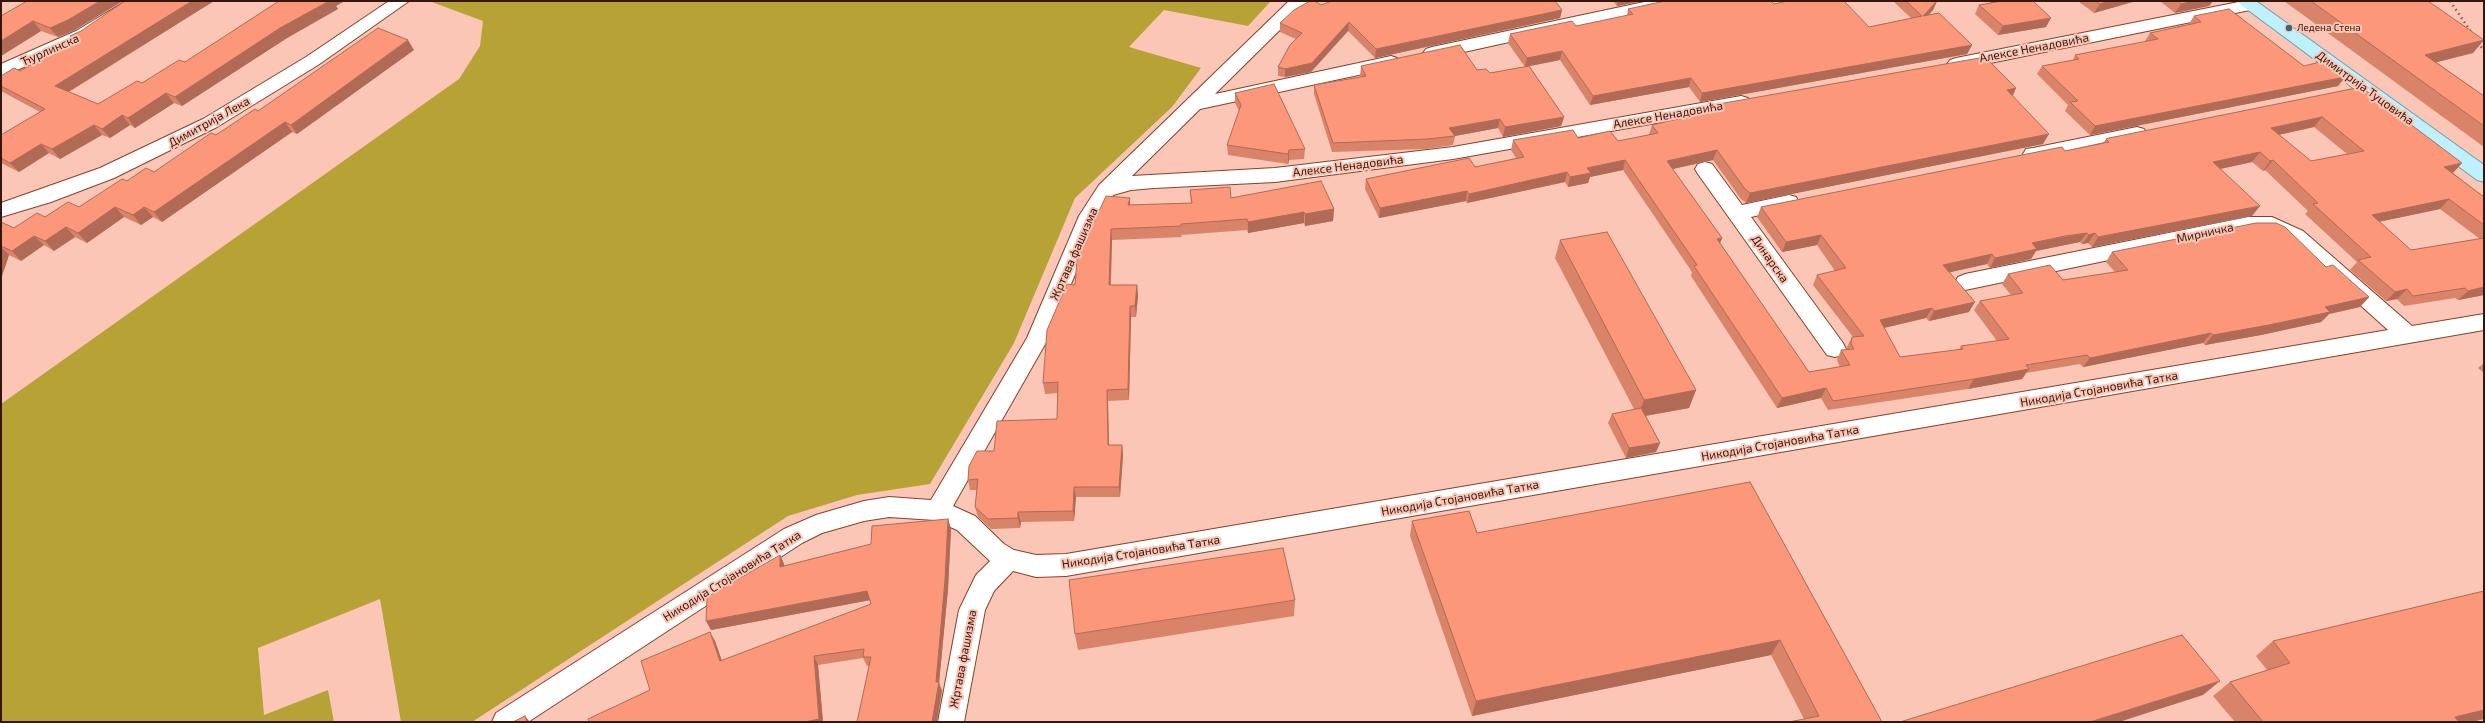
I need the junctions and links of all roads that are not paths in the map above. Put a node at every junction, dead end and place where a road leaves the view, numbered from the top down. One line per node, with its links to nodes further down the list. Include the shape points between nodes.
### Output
1 (138, 1): 7 (street, Ћурлинска, via 82,35)
2 (400, 1): 18 (street, Димитрија Лека, via 312,61 210,123 107,173 44,198)
3 (1673, 1): 11 (street)
4 (1300, 3): 11 (street, Жртава фашизма)
5 (2248, 3): 6 (street, Алексе Ненадовића); 8 (main road, Димитрија Туцовића)
6 (1937, 67)
7 (1, 71)
8 (2364, 88): 9 (street); 15 (main road, Димитрија Туцовића)
9 (2341, 92)
10 (1758, 99): 16 (street, Алексе Ненадовића, via 1453,153 1275,175 1146,182)
11 (1195, 104): 16 (street, Жртава фашизма)
12 (2153, 130): 13 (street)
13 (2012, 158)
14 (1705, 169): 19 (street, Динарска)
15 (2484, 175)
16 (1106, 190): 24 (street, Жртава фашизма, via 1089,216 1037,339)
17 (1808, 198): 19 (street)
18 (1, 210)
19 (1738, 212): 23 (street, Динарска)
20 (1965, 282): 22 (street, Мирничка, via 2248,224 2272,224 2296,236)
21 (2484, 322): 22 (street, Никодија Стојановића Татка)
22 (2409, 336): 25 (street, Никодија Стојановића Татка, via 1066,565 1036,566)
23 (1835, 349)
24 (938, 510): 25 (street, Никодија Стојановића Татка, via 966,523); 26 (street, Никодија Стојановића Татка, via 902,507 864,511 816,525 793,536)
25 (1008, 559): 27 (street, Жртава фашизма, via 985,583 972,610)
26 (505, 722)
27 (950, 722)

